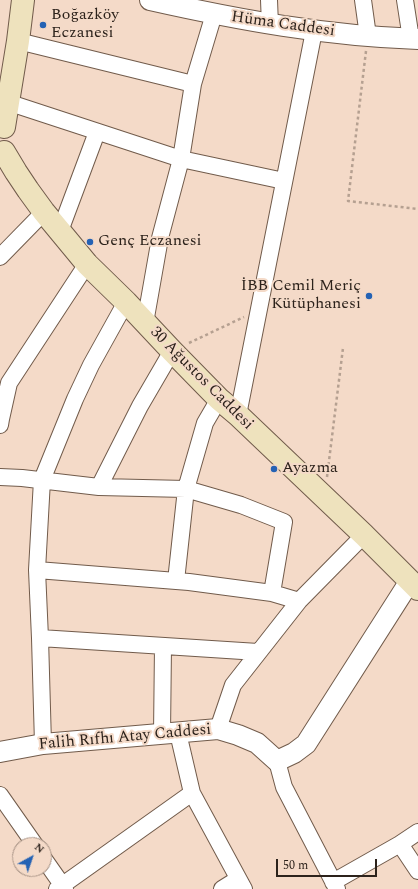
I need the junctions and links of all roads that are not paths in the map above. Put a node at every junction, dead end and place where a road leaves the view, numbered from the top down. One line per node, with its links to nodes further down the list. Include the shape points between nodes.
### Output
1 (23, 0): 11 (main road)
2 (150, 0): 6 (street, Hüma Caddesi)
3 (269, 0): 7 (street)
4 (363, 0): 9 (street)
5 (405, 0): 10 (street)
6 (202, 8): 7 (street, Hüma Caddesi); 12 (street)
7 (270, 24): 8 (street, Hüma Caddesi)
8 (314, 31): 9 (street, Hüma Caddesi); 18 (street)
9 (368, 36): 10 (street, Hüma Caddesi)
10 (414, 39)
11 (18, 41): 12 (street); 13 (main road)
12 (193, 84): 17 (street)
13 (7, 102): 14 (main road); 15 (street)
14 (2, 126): 16 (main road, via 10,134 10,144)
15 (97, 132): 17 (street); 20 (street)
16 (2, 153): 19 (main road, 30 Ağustos Caddesi)
17 (181, 159): 18 (street); 24 (street, via 160,238)
18 (284, 181): 27 (street)
19 (44, 212): 20 (main road, 30 Ağustos Caddesi); 21 (street)
20 (60, 231): 22 (main road, 30 Ağustos Caddesi)
21 (0, 257)
22 (87, 264): 23 (main road, 30 Ağustos Caddesi); 28 (street, via 10,383)
23 (126, 302): 24 (main road, 30 Ağustos Caddesi); 30 (street, via 91,365)
24 (145, 323): 25 (main road, 30 Ağustos Caddesi)
25 (172, 351): 26 (main road, 30 Ağustos Caddesi); 31 (street, via 140,406)
26 (219, 399): 27 (main road, 30 Ağustos Caddesi); 32 (street, via 206,423)
27 (238, 415): 33 (main road, 30 Ağustos Caddesi)
28 (0, 425)
29 (0, 477): 30 (street)
30 (42, 480): 31 (street); 34 (street)
31 (100, 487): 32 (street)
32 (186, 489): 35 (street); 37 (street, via 241,505 284,522)
33 (364, 535): 36 (main road, 30 Ağustos Caddesi); 38 (street)
34 (37, 570): 35 (street); 39 (street)
35 (176, 581): 37 (street)
36 (414, 585): 46 (street, via 306,744)
37 (272, 593): 38 (street)
38 (299, 601): 41 (street)
39 (40, 638): 40 (street); 44 (street)
40 (163, 646): 41 (street); 43 (street)
41 (258, 652): 42 (street, via 233,685)
42 (218, 729): 43 (street, Falih Rıfhı Atay Caddesi); 46 (street, Falih Rıfhı Atay Caddesi, via 257,743)
43 (170, 733): 44 (street, Falih Rıfhı Atay Caddesi); 47 (street)
44 (43, 744): 45 (street, Falih Rıfhı Atay Caddesi)
45 (0, 752)
46 (277, 761): 55 (street, via 284,786)
47 (192, 792): 54 (street); 56 (street)
48 (3, 806): 50 (street)
49 (418, 832): 51 (street)
50 (28, 837)
51 (400, 844): 52 (street); 55 (street)
52 (418, 871)
53 (52, 873): 56 (street)
54 (241, 884): 57 (street)
55 (335, 885)
56 (61, 888)
57 (222, 889)

